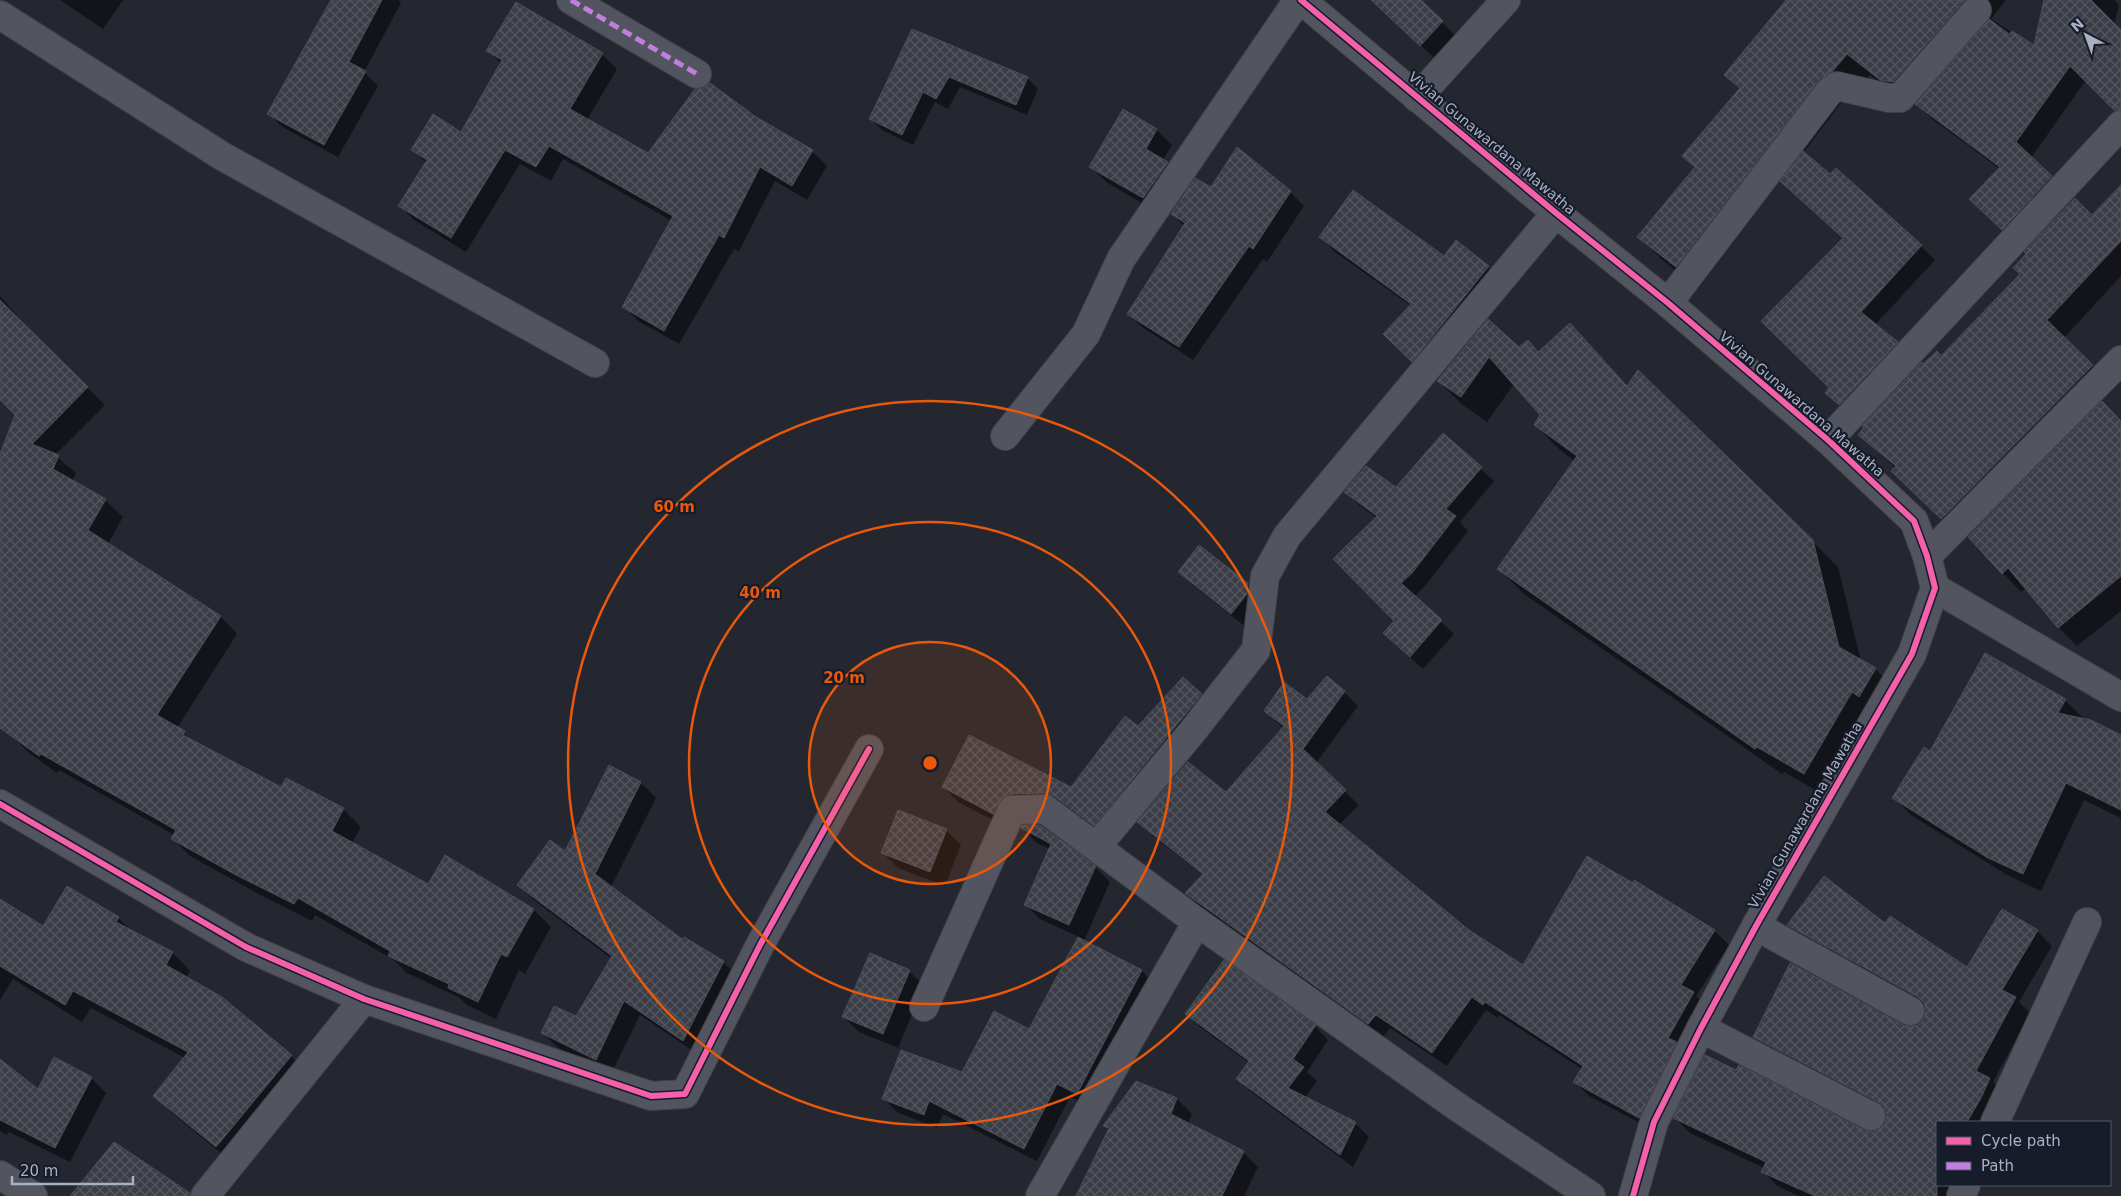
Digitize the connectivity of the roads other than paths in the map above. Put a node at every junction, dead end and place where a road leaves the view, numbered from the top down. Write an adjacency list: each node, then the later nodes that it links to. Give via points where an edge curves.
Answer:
1 (571, 0): 6 (street)
2 (1299, 0): 7 (street, Vivian Gunawardana Mawatha); 13 (street, via 1121,259 1086,334)
3 (1506, 0): 7 (street)
4 (1977, 10): 10 (street, via 1900,98 1837,86 1829,92)
5 (0, 15): 12 (street, via 222,156)
6 (697, 74)
7 (1417, 98): 9 (street, Vivian Gunawardana Mawatha)
8 (2121, 125): 14 (street)
9 (1556, 213): 10 (street, Vivian Gunawardana Mawatha); 20 (street, via 1286,536 1265,576 1256,650)
10 (1668, 304): 14 (street, Vivian Gunawardana Mawatha)
11 (2121, 360): 15 (street)
12 (595, 363)
13 (1005, 436)
14 (1828, 440): 15 (street, Vivian Gunawardana Mawatha, via 1914,521)
15 (1927, 556): 16 (street, Vivian Gunawardana Mawatha)
16 (1935, 588): 17 (street); 23 (street, Vivian Gunawardana Mawatha, via 1912,654)
17 (2121, 696)
18 (869, 749): 24 (street, via 760,945 686,1094 651,1096)
19 (0, 804): 24 (street, via 246,947)
20 (1097, 846): 21 (street); 25 (street, via 1045,809 1012,810)
21 (1197, 922): 33 (street); 34 (street, via 1456,1106)
22 (2087, 922): 29 (street)
23 (1756, 926): 26 (street); 27 (street, Vivian Gunawardana Mawatha)
24 (364, 999): 32 (street)
25 (924, 1007)
26 (1910, 1011)
27 (1701, 1028): 28 (street); 35 (street, Vivian Gunawardana Mawatha, via 1654,1122)
28 (1871, 1116)
29 (1995, 1121)
30 (0, 1175): 31 (street)
31 (33, 1196)
32 (206, 1196)
33 (1040, 1196)
34 (1591, 1196)
35 (1633, 1196)

